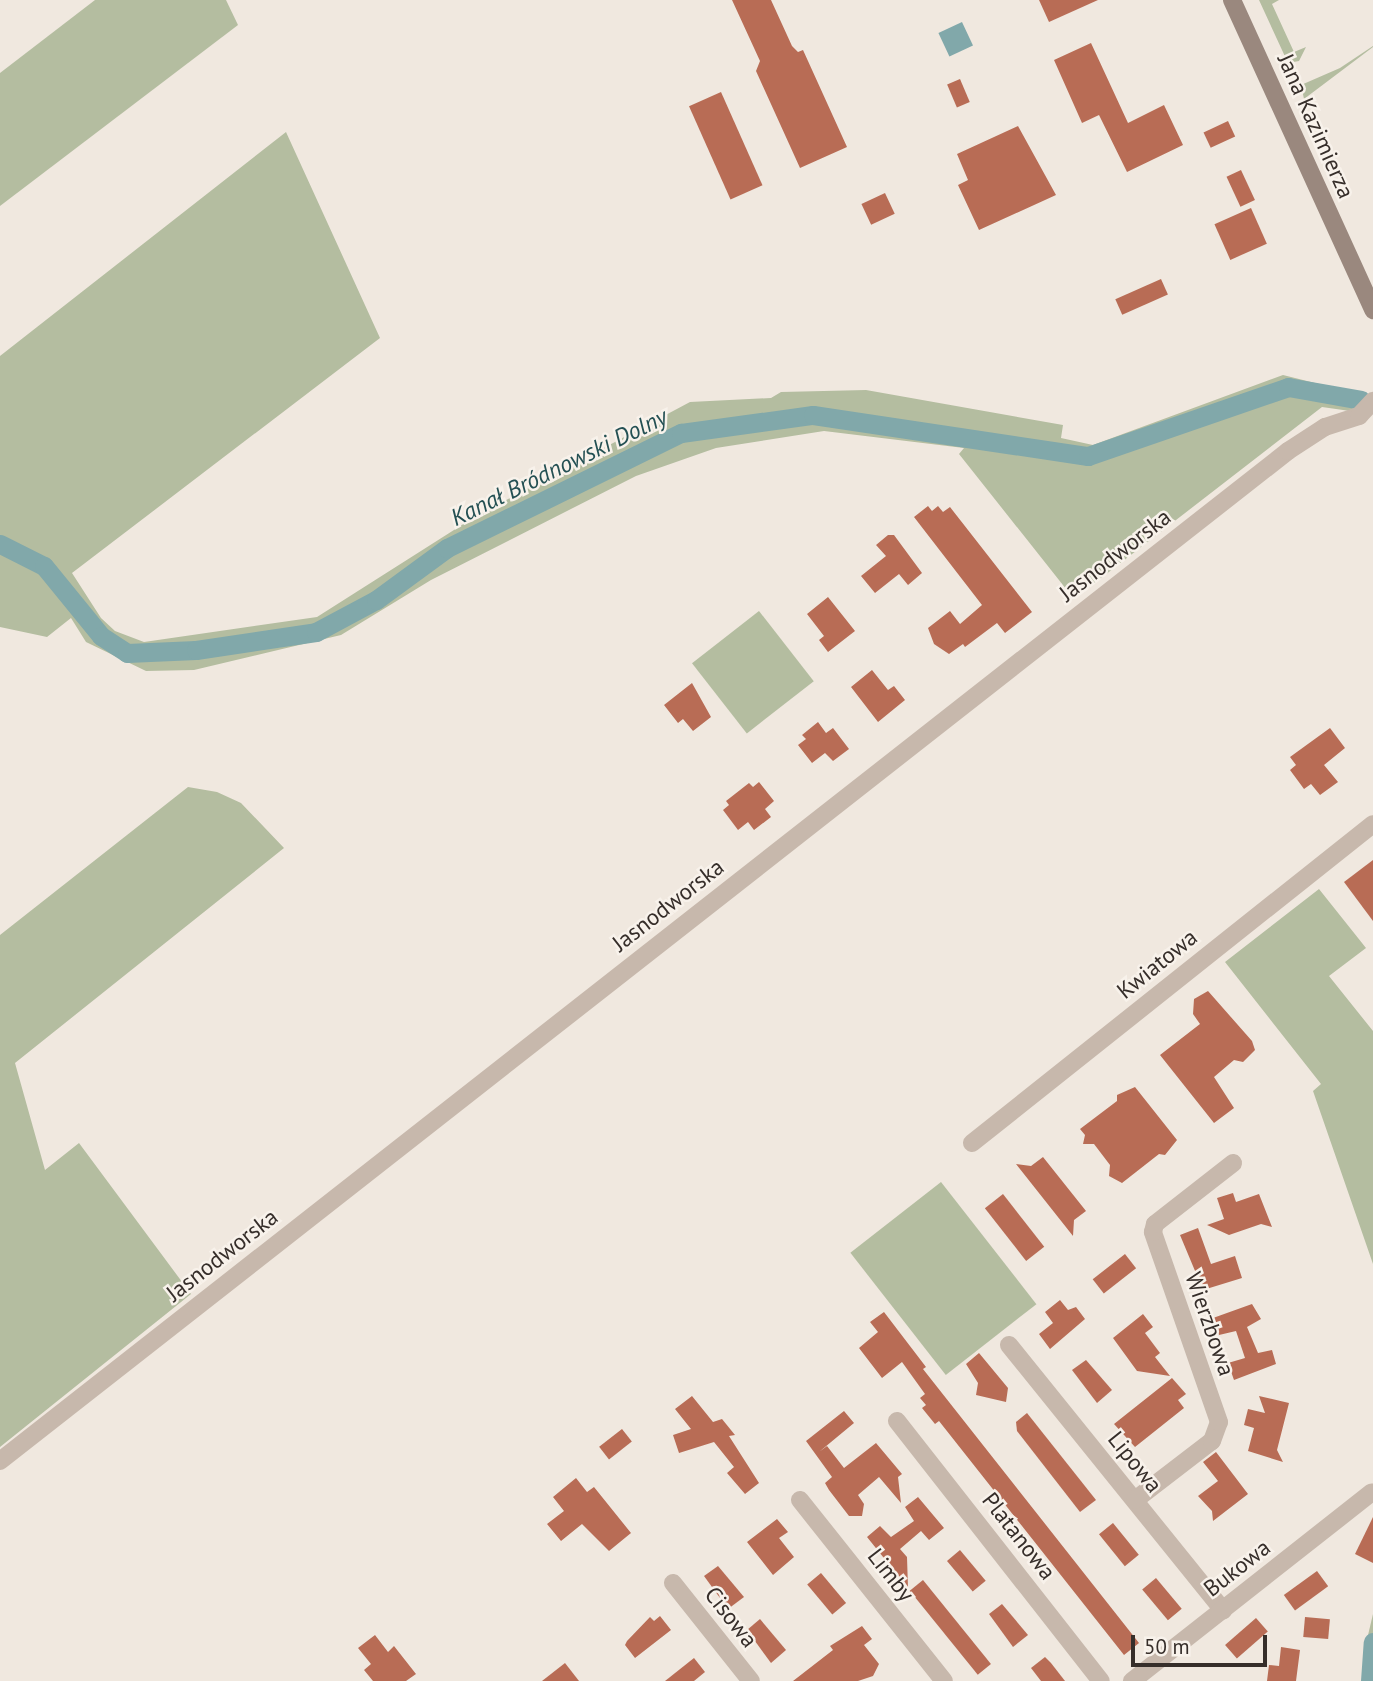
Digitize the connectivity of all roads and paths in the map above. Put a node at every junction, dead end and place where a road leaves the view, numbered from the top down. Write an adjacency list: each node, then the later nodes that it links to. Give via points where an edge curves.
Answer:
1 (1232, 0): 2 (main road, Jana Kazimierza)
2 (1373, 310)
3 (1373, 401): 9 (street, Jasnodworska, via 1359,416 1325,427 1288,451)
4 (1373, 824): 5 (street, Kwiatowa)
5 (972, 1143)
6 (1233, 1163): 12 (street, Wierzbowa, via 1155,1224 1153,1231 1219,1422 1212,1441)
7 (1009, 1345): 12 (street, Lipowa)
8 (897, 1422): 17 (street, Platanowa)
9 (0, 1461)
10 (1372, 1492): 14 (street, Bukowa)
11 (800, 1500): 15 (street, Limby)
12 (1135, 1500): 14 (street, Lipowa)
13 (673, 1583): 16 (street, Cisowa)
14 (1223, 1610): 18 (street, Bukowa)
15 (940, 1679)
16 (751, 1681)
17 (1101, 1681)
18 (1132, 1681)

